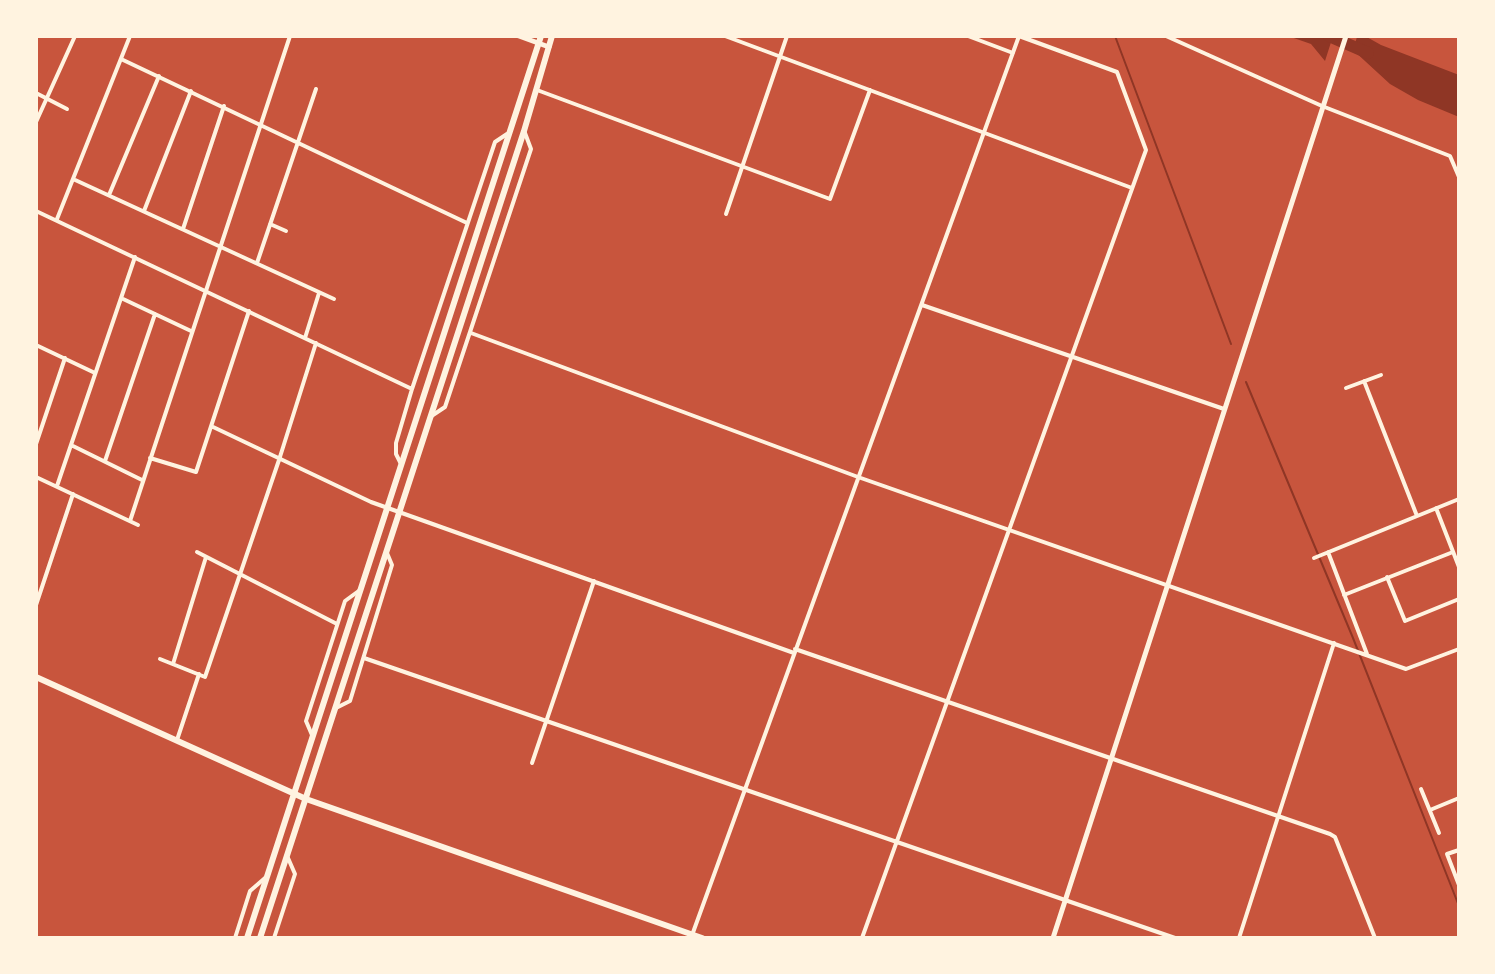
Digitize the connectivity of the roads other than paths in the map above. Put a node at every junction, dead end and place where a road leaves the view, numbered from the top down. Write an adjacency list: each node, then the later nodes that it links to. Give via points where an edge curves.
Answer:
1 (75, 36): 23 (street)
2 (130, 36): 16 (street)
3 (290, 36): 28 (street)
4 (519, 36): 12 (street)
5 (552, 36): 13 (main road)
6 (725, 36): 15 (street)
7 (787, 36): 15 (street)
8 (968, 36): 14 (street)
9 (1019, 36): 14 (street); 36 (street, via 1117,72 1146,150)
10 (1166, 36): 25 (street)
11 (1346, 36): 25 (street)
12 (540, 39): 13 (street); 30 (main road)
13 (549, 47): 19 (main road)
14 (1013, 53): 31 (street)
15 (780, 57): 20 (street); 33 (street)
16 (121, 59): 17 (street); 35 (street)
17 (159, 76): 21 (street); 37 (street)
18 (316, 89): 32 (street)
19 (537, 90): 29 (main road); 33 (street)
20 (870, 90): 31 (street); 33 (street, via 830,199)
21 (191, 91): 24 (street); 39 (street)
22 (36, 93): 23 (street)
23 (47, 99): 26 (street); 27 (street)
24 (224, 106): 28 (street); 44 (street)
25 (1322, 106): 34 (street, via 1450,156); 68 (street)
26 (67, 109)
27 (36, 122)
28 (260, 125): 32 (street); 46 (street)
29 (524, 131): 57 (street, via 531,149); 69 (main road)
30 (510, 132): 42 (street, via 495,142); 76 (main road)
31 (983, 134): 36 (street); 53 (street)
32 (297, 143): 42 (street); 43 (street)
33 (742, 166): 40 (street)
34 (1459, 177)
35 (73, 179): 37 (street); 41 (street)
36 (1132, 188): 61 (street)
37 (109, 195): 39 (street)
38 (36, 211): 41 (street)
39 (144, 211): 44 (street)
40 (726, 214)
41 (56, 220): 47 (street)
42 (467, 223): 67 (street)
43 (270, 224): 45 (street); 48 (street)
44 (183, 229): 46 (street)
45 (286, 231)
46 (220, 246): 48 (street); 49 (street)
47 (135, 257): 49 (street); 51 (street)
48 (257, 263): 50 (street)
49 (206, 290): 54 (street); 56 (street)
50 (319, 293): 52 (street); 58 (street)
51 (121, 297): 55 (street); 63 (street)
52 (334, 299)
53 (922, 305): 61 (street); 78 (street)
54 (249, 311): 58 (street); 70 (street)
55 (155, 314): 56 (street); 75 (street)
56 (191, 331): 73 (street)
57 (471, 333): 69 (street, via 445,407); 78 (street)
58 (305, 338): 59 (street)
59 (316, 343): 67 (street); 74 (street)
60 (36, 345): 62 (street)
61 (1072, 355): 68 (street); 89 (street)
62 (65, 358): 63 (street); 71 (street)
63 (95, 373): 72 (street)
64 (1381, 375): 65 (street)
65 (1364, 381): 66 (street); 86 (street)
66 (1346, 388)
67 (412, 389): 76 (street, via 396,443)
68 (1224, 409): 100 (street)
69 (429, 418): 85 (main road)
70 (211, 426): 73 (street, via 196,472); 74 (street)
71 (36, 444)
72 (71, 445): 75 (street); 80 (street)
73 (150, 458): 79 (street)
74 (279, 460): 83 (street); 97 (street)
75 (105, 461): 79 (street)
76 (402, 464): 83 (main road)
77 (36, 477): 80 (street)
78 (858, 477): 89 (street); 108 (street)
79 (142, 480): 87 (street)
80 (57, 486): 81 (street)
81 (73, 494): 87 (street); 104 (street)
82 (1459, 499): 84 (street)
83 (387, 508): 85 (street); 101 (main road)
84 (1436, 508): 86 (street); 93 (street)
85 (399, 511): 90 (main road); 99 (street)
86 (1417, 516): 92 (street)
87 (130, 521): 88 (street)
88 (138, 525)
89 (1010, 528): 100 (street); 115 (street)
90 (386, 551): 110 (street, via 392,565); 116 (main road)
91 (197, 552): 94 (street)
92 (1326, 552): 95 (street); 102 (street)
93 (1453, 552): 96 (street); 98 (street)
94 (206, 557): 97 (street); 112 (street)
95 (1314, 558)
96 (1459, 567)
97 (238, 574): 105 (street); 113 (street, via 205,677)
98 (1387, 577): 102 (street); 103 (street, via 1405,621)
99 (594, 581): 108 (street); 117 (street)
100 (1167, 584): 106 (street); 120 (street)
101 (360, 590): 105 (street, via 345,601); 118 (main road)
102 (1344, 595): 109 (street)
103 (1459, 599)
104 (36, 605)
105 (337, 624): 118 (street, via 306,721)
106 (1334, 643): 109 (street); 128 (street)
107 (1459, 649): 109 (street, via 1406,669)
108 (794, 651): 115 (street); 123 (street)
109 (1365, 654)
110 (364, 658): 116 (street, via 350,701); 117 (street)
111 (160, 659): 112 (street)
112 (173, 664): 113 (street)
113 (199, 674): 119 (street)
114 (36, 677): 119 (main road)
115 (947, 701): 120 (street); 130 (street)
116 (335, 709): 126 (main road)
117 (546, 722): 121 (street); 123 (street)
118 (312, 737): 124 (main road)
119 (177, 740): 124 (main road)
120 (1111, 756): 128 (street); 135 (street)
121 (532, 763)
122 (1421, 789): 127 (street)
123 (745, 790): 130 (street); 136 (street)
124 (294, 794): 126 (main road); 133 (main road)
125 (1459, 798): 127 (street)
126 (306, 799): 132 (main road); 136 (main road)
127 (1430, 810): 129 (street)
128 (1280, 815): 145 (street); 146 (street, via 1335,837)
129 (1439, 833)
130 (897, 841): 135 (street); 142 (street)
131 (1459, 850): 134 (street, via 1447,854)
132 (287, 856): 139 (main road); 140 (street, via 295,874)
133 (267, 876): 137 (street, via 250,891); 138 (main road)
134 (1459, 885)
135 (1065, 901): 143 (street); 144 (street)
136 (692, 936): 141 (main road)
137 (235, 938)
138 (247, 938)
139 (260, 938)
140 (274, 938)
141 (702, 938)
142 (862, 938)
143 (1053, 938)
144 (1175, 938)
145 (1239, 938)
146 (1375, 938)

